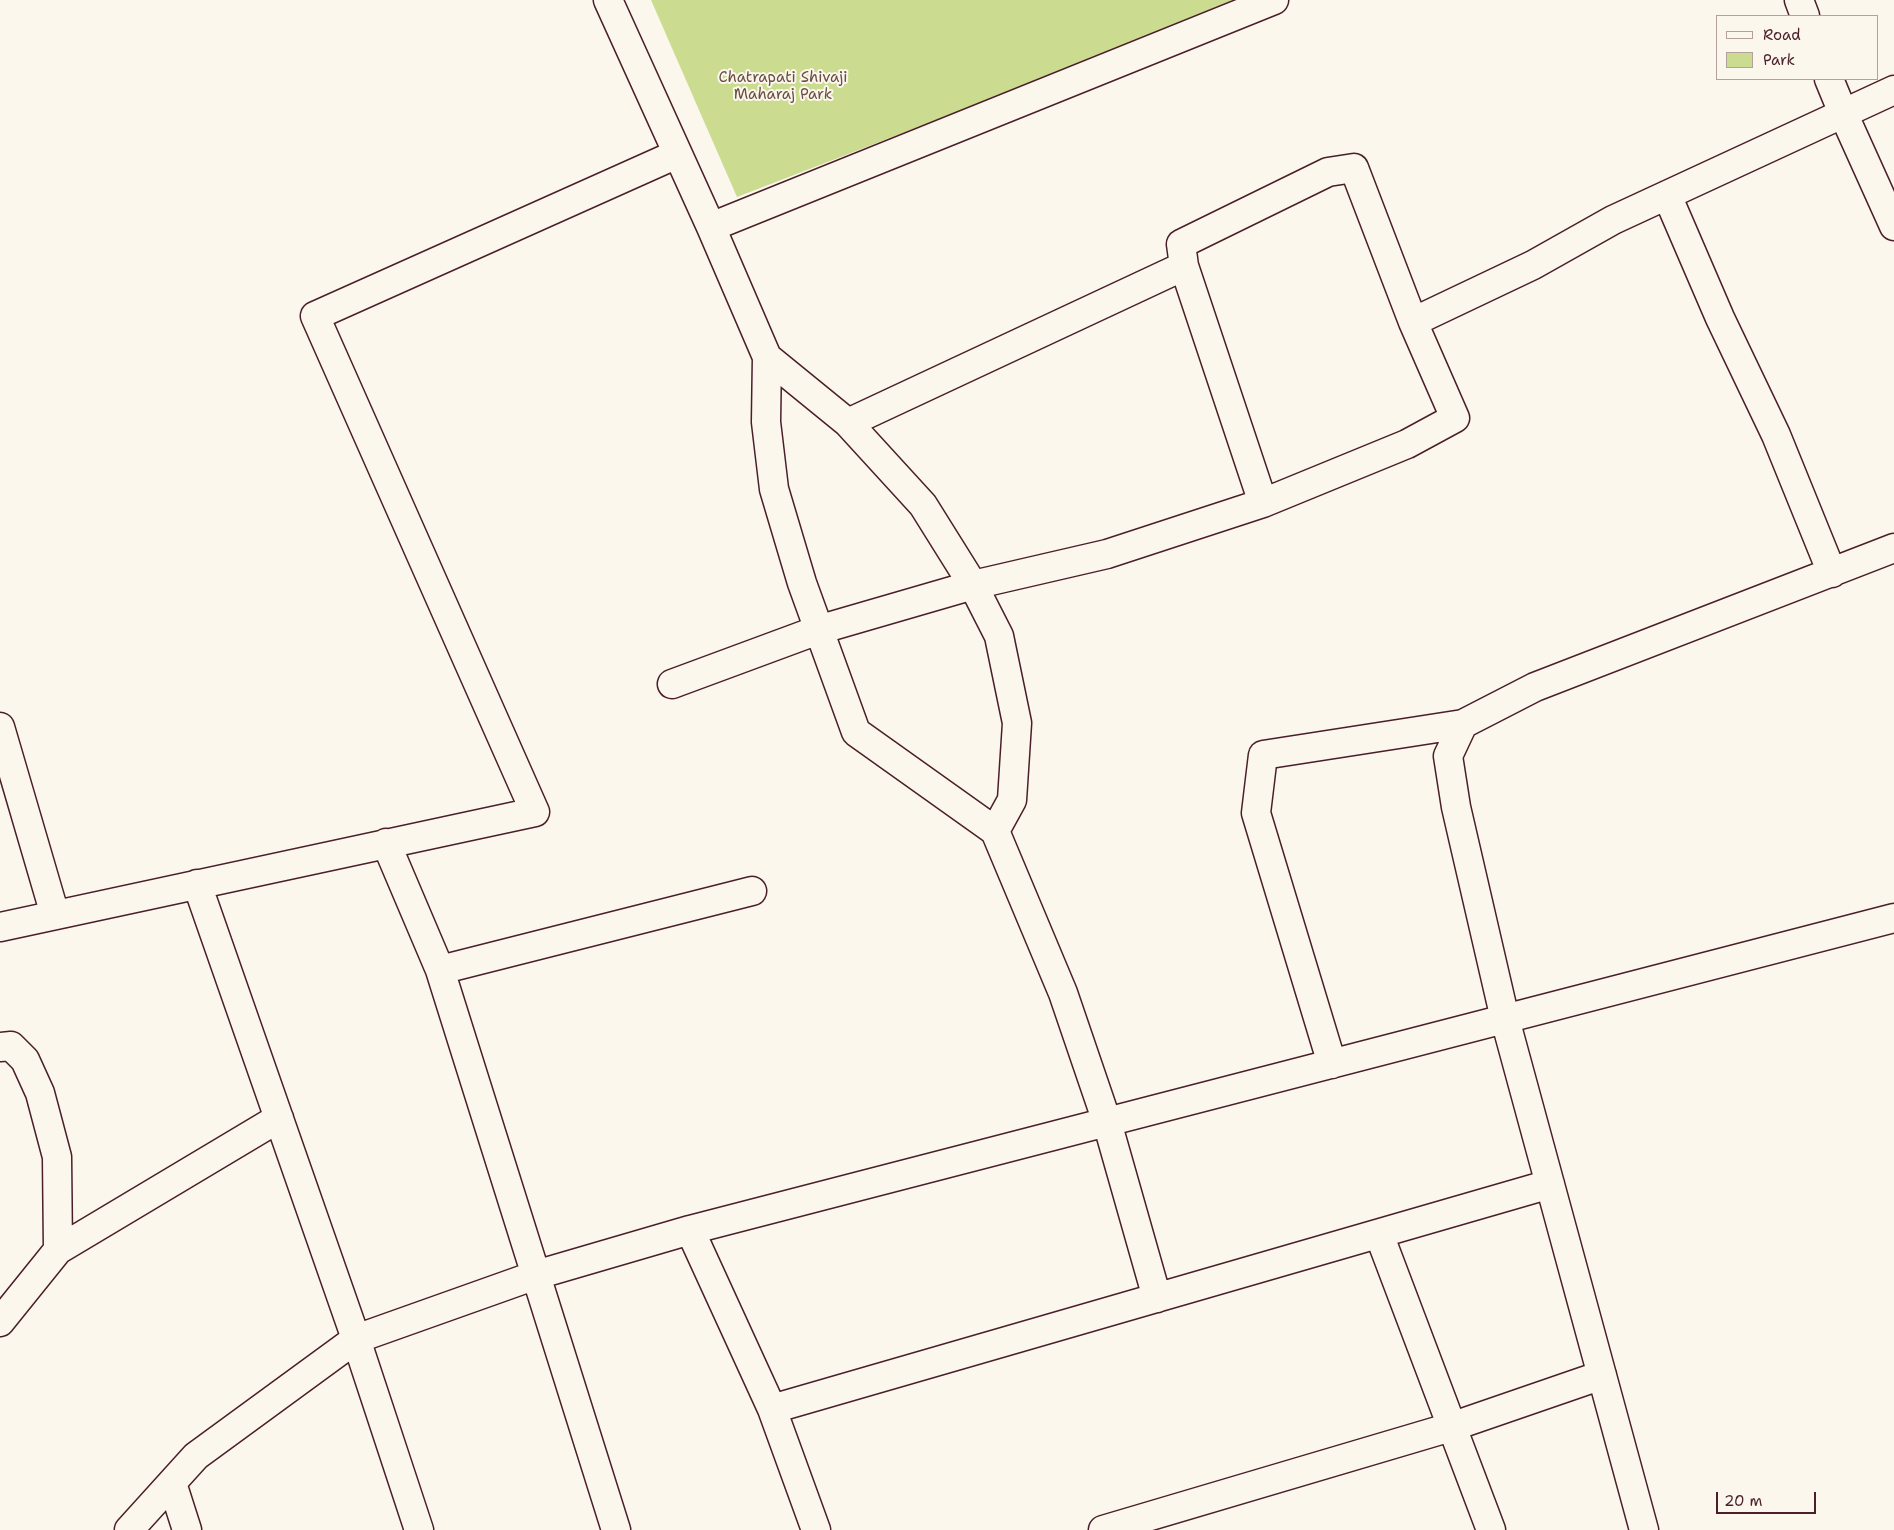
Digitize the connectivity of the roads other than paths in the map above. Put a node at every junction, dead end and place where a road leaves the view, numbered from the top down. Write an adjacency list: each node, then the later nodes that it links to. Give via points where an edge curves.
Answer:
1 (608, 0): 8 (street)
2 (1274, 0): 11 (street)
3 (1799, 0): 4 (street)
4 (1805, 15)
5 (1830, 80): 7 (street)
6 (1894, 90): 7 (street)
7 (1843, 113): 9 (street); 10 (street)
8 (677, 154): 11 (street); 25 (street, via 315,316 535,812)
9 (1667, 195): 13 (street); 18 (street, via 1720,318 1776,435)
10 (1894, 226)
11 (712, 227): 14 (street)
12 (1184, 266): 13 (street, via 1182,244 1328,172 1354,168); 15 (street); 16 (street)
13 (1414, 322): 16 (street, via 1455,418 1407,444)
14 (766, 357): 15 (street); 20 (street, via 766,422 774,489)
15 (848, 423): 19 (street, via 923,505)
16 (1263, 503): 19 (street, via 1107,554)
17 (1894, 548): 18 (street)
18 (1832, 573): 22 (street, via 1536,687)
19 (973, 585): 20 (street); 24 (street, via 999,636 1017,723 1012,800)
20 (818, 630): 21 (street); 24 (street, via 856,732)
21 (672, 684)
22 (1463, 724): 32 (street, via 1448,756 1456,807); 34 (street, via 1263,756 1256,813)
23 (0, 727): 28 (street)
24 (994, 831): 36 (street, via 1063,993)
25 (386, 844): 26 (street); 31 (street)
26 (197, 884): 28 (street); 35 (street)
27 (752, 891): 31 (street)
28 (55, 915): 30 (street)
29 (1894, 918): 32 (street)
30 (0, 927)
31 (440, 970): 41 (street)
32 (1505, 1019): 34 (street); 37 (street)
33 (0, 1047): 40 (street, via 11,1046 25,1060 40,1093 57,1157)
34 (1332, 1064): 36 (street)
35 (279, 1118): 40 (street); 44 (street)
36 (1108, 1122): 38 (street); 42 (street)
37 (1550, 1184): 39 (street); 45 (street)
38 (690, 1230): 41 (street); 46 (street)
39 (1379, 1234): 42 (street); 47 (street)
40 (58, 1250): 43 (street)
41 (536, 1275): 44 (street); 52 (street)
42 (1157, 1298): 46 (street)
43 (0, 1322)
44 (356, 1339): 48 (street, via 196,1456); 51 (street)
45 (1602, 1375): 47 (street); 56 (street)
46 (772, 1409): 53 (street)
47 (1451, 1427): 54 (street); 55 (street)
48 (172, 1483): 49 (street); 50 (street)
49 (129, 1530)
50 (187, 1530)
51 (419, 1530)
52 (616, 1530)
53 (816, 1530)
54 (1104, 1530)
55 (1491, 1530)
56 (1644, 1530)

